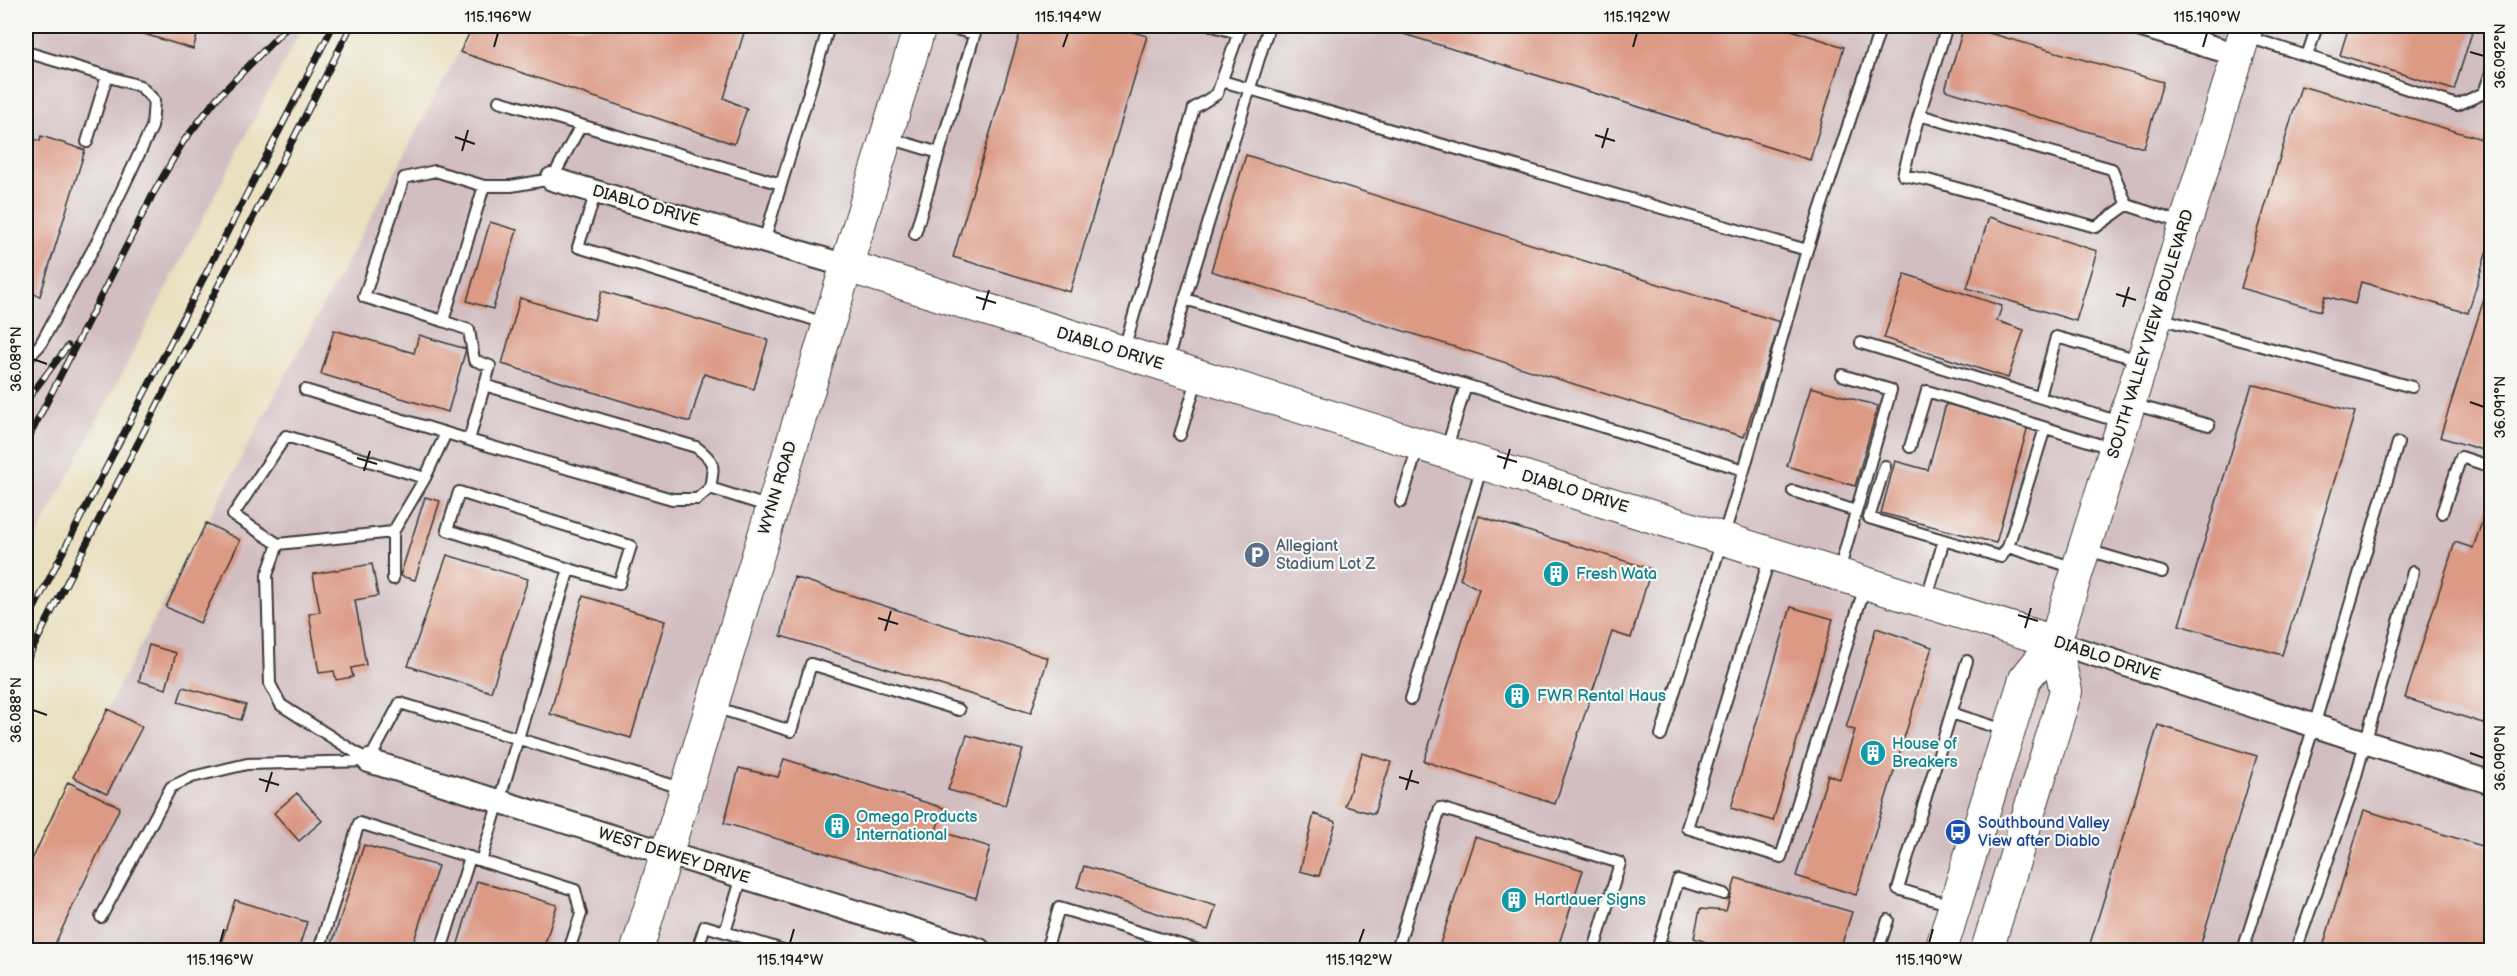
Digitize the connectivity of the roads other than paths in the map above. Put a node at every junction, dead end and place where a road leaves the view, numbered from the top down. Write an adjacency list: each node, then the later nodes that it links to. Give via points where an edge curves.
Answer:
1 (829, 26): 27 (lane)
2 (920, 26): 23 (street, WYNN ROAD)
3 (943, 26): 11 (lane)
4 (1214, 26): 10 (lane)
5 (1269, 26): 18 (lane)
6 (1881, 26): 34 (lane)
7 (1947, 26): 21 (lane)
8 (2142, 26): 12 (street)
9 (2317, 26): 14 (lane)
10 (1240, 29): 17 (lane)
11 (976, 30): 25 (lane)
12 (2243, 39): 14 (lane); 31 (street, SOUTH VALLEY VIEW BOULEVARD)
13 (26, 52): 16 (lane)
14 (2307, 56): 19 (lane, via 2457,105)
15 (2492, 69): 19 (lane)
16 (107, 76): 24 (lane); 42 (lane, via 140,86 154,100 152,127 97,242 40,345)
17 (1222, 81): 18 (lane); 41 (lane, via 1217,94 1194,108)
18 (1249, 88): 34 (lane); 36 (lane)
19 (2488, 95)
20 (498, 101): 22 (lane)
21 (1919, 115): 30 (lane, via 2112,169); 30 (lane, via 1903,175 2096,227)
22 (581, 125): 26 (lane); 27 (lane)
23 (886, 137): 25 (lane); 35 (street, WYNN ROAD)
24 (87, 142)
25 (939, 153): 32 (lane)
26 (552, 178): 28 (lane, via 511,186); 29 (street, DIABLO DRIVE)
27 (782, 184): 33 (lane)
28 (484, 186): 38 (lane); 38 (lane, via 435,171 404,178 364,297)
29 (596, 192): 33 (street, DIABLO DRIVE); 39 (lane, via 578,248)
30 (2127, 205): 31 (lane)
31 (2185, 224): 37 (street, SOUTH VALLEY VIEW BOULEVARD)
32 (915, 234)
33 (764, 241): 35 (street, DIABLO DRIVE)
34 (1807, 250): 64 (lane)
35 (847, 266): 39 (street, WYNN ROAD); 41 (street, DIABLO DRIVE)
36 (1185, 299): 44 (lane); 48 (lane)
37 (2156, 317): 43 (street, SOUTH VALLEY VIEW BOULEVARD); 49 (lane)
38 (443, 321): 47 (lane, via 470,330 474,360 490,366)
39 (828, 324): 69 (street, WYNN ROAD)
40 (1861, 343): 51 (lane)
41 (1123, 354): 44 (street, DIABLO DRIVE)
42 (26, 360)
43 (2142, 361): 51 (lane, via 2056,337); 53 (street, SOUTH VALLEY VIEW BOULEVARD)
44 (1165, 366): 46 (street, DIABLO DRIVE)
45 (1842, 375): 70 (lane, via 1891,390)
46 (1198, 376): 56 (lane); 60 (street, DIABLO DRIVE)
47 (484, 385): 57 (lane); 66 (lane, via 696,447 714,467)
48 (1466, 385): 60 (lane); 64 (lane)
49 (2412, 387)
50 (305, 390): 55 (lane)
51 (2040, 398): 53 (lane)
52 (2209, 425): 53 (lane)
53 (2122, 426): 54 (lane); 78 (street, SOUTH VALLEY VIEW BOULEVARD)
54 (2045, 428): 59 (lane, via 1927,391); 76 (lane)
55 (446, 433): 57 (lane); 65 (lane)
56 (1180, 435)
57 (469, 440): 66 (lane, via 672,499 696,499)
58 (2398, 443): 91 (lane)
59 (1910, 447)
60 (1432, 448): 61 (street, DIABLO DRIVE); 68 (lane)
61 (1483, 463): 73 (street, DIABLO DRIVE); 87 (lane)
62 (1885, 466): 74 (lane, via 1869,518)
63 (2492, 467): 71 (lane, via 2461,457)
64 (1744, 470): 73 (lane)
65 (425, 478): 72 (lane); 75 (lane, via 286,436 233,514)
66 (710, 488): 69 (lane)
67 (1792, 490): 70 (lane)
68 (1401, 502)
69 (772, 507): 88 (street, WYNN ROAD)
70 (1856, 511): 83 (lane)
71 (2442, 513)
72 (393, 532): 75 (lane); 82 (lane)
73 (1724, 539): 77 (street, DIABLO DRIVE); 93 (lane)
74 (1944, 540): 76 (lane, via 2001,557); 84 (lane)
75 (278, 544): 96 (lane, via 267,575 270,684 281,705)
76 (2008, 547): 78 (lane)
77 (1771, 553): 83 (street, DIABLO DRIVE); 83 (lane, via 1687,828 1781,857)
78 (2081, 559): 80 (lane); 85 (street, SOUTH VALLEY VIEW BOULEVARD)
79 (569, 569): 79 (lane, via 619,584 631,546 459,492 447,530); 94 (lane)
80 (2162, 572)
81 (2413, 572): 95 (lane)
82 (393, 579)
83 (1852, 579): 84 (street, DIABLO DRIVE)
84 (1926, 601): 85 (street, DIABLO DRIVE)
85 (2055, 642): 91 (street, DIABLO DRIVE); 92 (street, SOUTH VALLEY VIEW BOULEVARD, via 2025,678); 125 (street, SOUTH VALLEY VIEW BOULEVARD, via 2066,691)
86 (1967, 661): 90 (lane)
87 (1411, 699)
88 (712, 706): 89 (lane, via 791,731 811,664); 98 (street, WYNN ROAD)
89 (959, 710)
90 (1951, 713): 92 (lane); 105 (lane, via 1898,889)
91 (2314, 726): 95 (street, DIABLO DRIVE); 126 (lane)
92 (2009, 731): 105 (street, SOUTH VALLEY VIEW BOULEVARD)
93 (1661, 735)
94 (518, 738): 96 (lane, via 400,703); 98 (lane); 99 (lane)
95 (2366, 742): 97 (street, DIABLO DRIVE); 127 (lane)
96 (369, 761): 99 (street, WEST DEWEY DRIVE); 106 (lane, via 247,764 192,777 171,787)
97 (2492, 783)
98 (686, 789): 100 (street, WYNN ROAD)
99 (499, 801): 100 (street, WEST DEWEY DRIVE); 102 (lane)
100 (666, 854): 103 (street, WEST DEWEY DRIVE); 115 (street, WYNN ROAD)
101 (470, 857): 102 (lane); 112 (lane, via 359,823); 113 (lane)
102 (481, 861): 114 (lane, via 575,890 581,914)
103 (742, 877): 108 (lane); 109 (street, WEST DEWEY DRIVE)
104 (1724, 894): 110 (lane, via 1678,880)
105 (1954, 906): 124 (street, SOUTH VALLEY VIEW BOULEVARD)
106 (101, 917)
107 (1888, 920): 111 (lane)
108 (725, 932): 116 (lane, via 705,926); 117 (lane)
109 (933, 944): 118 (street, WEST DEWEY DRIVE)
110 (1658, 948): 123 (lane)
111 (1879, 950)
112 (319, 951)
113 (441, 951)
114 (569, 951)
115 (637, 951)
116 (697, 951)
117 (783, 951)
118 (979, 951)
119 (1046, 951): 120 (lane, via 1059,908)
120 (1198, 951)
121 (1397, 951): 122 (lane, via 1440,808 1620,863)
122 (1594, 951)
123 (1678, 951)
124 (1941, 951)
125 (1987, 951)
126 (2243, 951)
127 (2296, 951)

